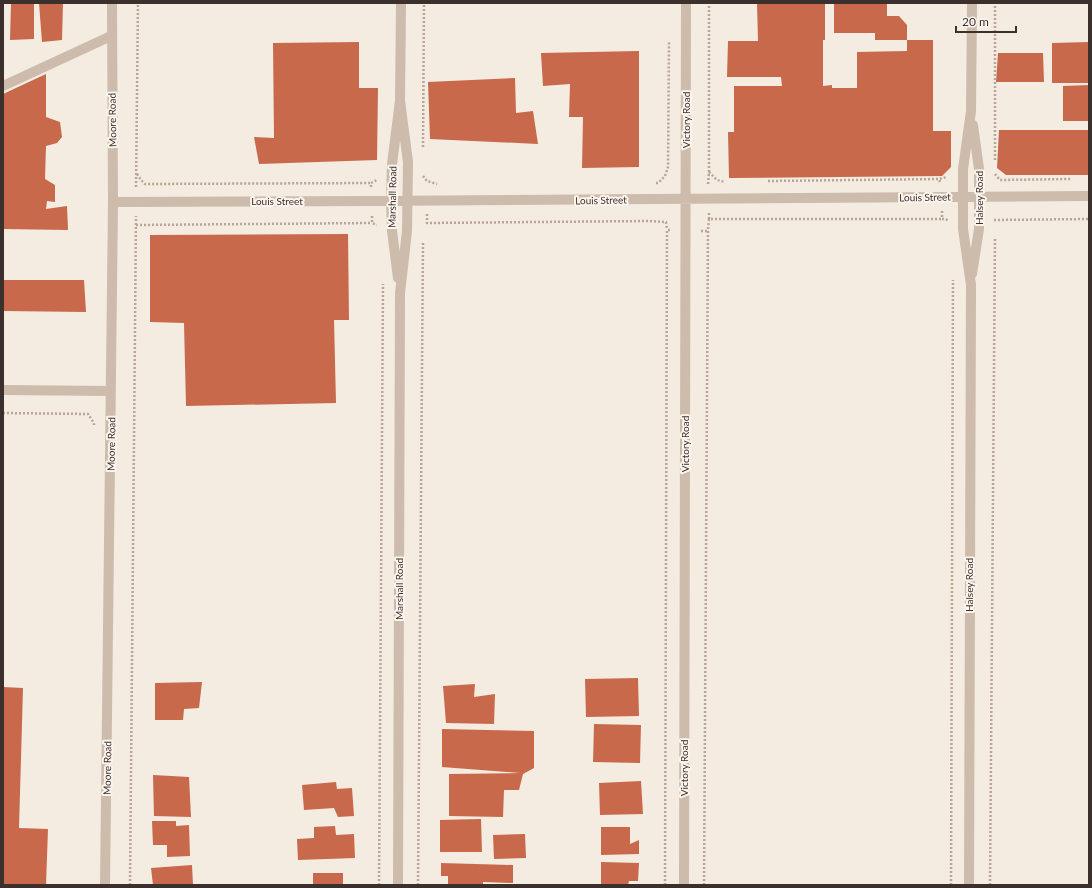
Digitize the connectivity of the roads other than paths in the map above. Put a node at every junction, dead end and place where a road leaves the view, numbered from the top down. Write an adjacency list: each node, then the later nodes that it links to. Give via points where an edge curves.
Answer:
1 (112, 3): 5 (street, Moore Road)
2 (401, 3): 7 (street, Marshall Road)
3 (686, 3): 12 (street, Victory Road)
4 (972, 3): 8 (street, Halsey Road)
5 (111, 36): 6 (street); 15 (street, Moore Road)
6 (3, 86)
7 (400, 101): 13 (street, Marshall Road, via 392,164); 14 (street, Marshall Road, via 408,162)
8 (971, 111): 9 (street, Halsey Road); 11 (street, Halsey Road, via 979,169)
9 (963, 196): 11 (street, Louis Street); 12 (street, Louis Street); 16 (street, Halsey Road, via 963,229)
10 (1089, 196): 11 (street, Louis Street)
11 (979, 197): 16 (street, Halsey Road, via 979,229)
12 (685, 199): 14 (street, Louis Street); 22 (street, Victory Road)
13 (391, 201): 14 (street, Louis Street); 15 (street, Louis Street); 17 (street, Marshall Road)
14 (408, 201): 17 (street, Marshall Road)
15 (113, 202): 19 (street, Moore Road)
16 (970, 285): 23 (street, Halsey Road)
17 (400, 293): 21 (street, Marshall Road)
18 (3, 390): 19 (street)
19 (111, 391): 20 (street, Moore Road)
20 (105, 885)
21 (398, 885)
22 (684, 885)
23 (969, 885)

